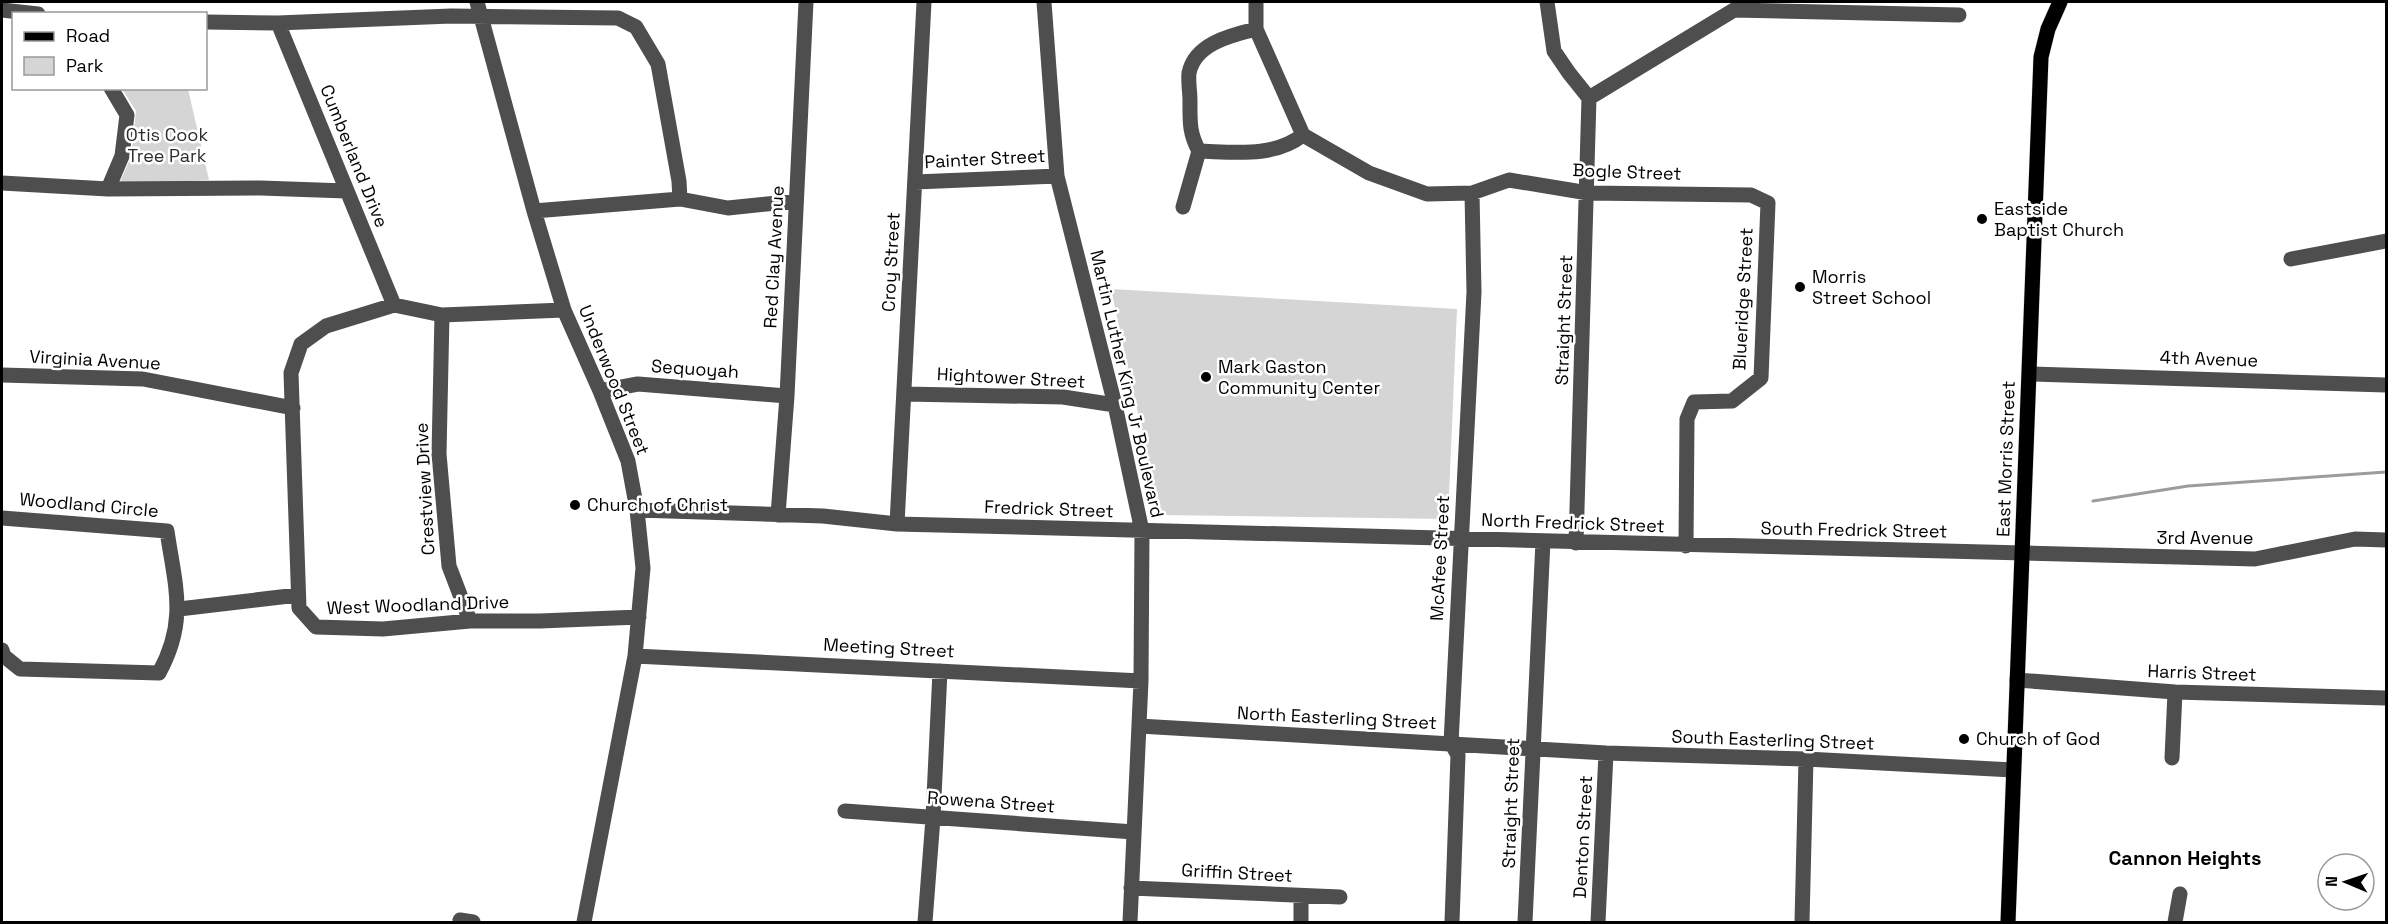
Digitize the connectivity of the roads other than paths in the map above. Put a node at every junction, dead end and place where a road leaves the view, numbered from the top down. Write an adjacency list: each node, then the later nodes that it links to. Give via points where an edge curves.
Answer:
1 (806, 2): 28 (street, Red Clay Avenue)
2 (924, 2): 20 (street, Croy Street)
3 (1044, 2): 19 (street, Martin Luther King Jr Boulevard)
4 (1256, 2): 14 (street)
5 (1547, 2): 16 (street, via 1554,51)
6 (2060, 2): 36 (main road, East Morris Street, via 2041,57)
7 (1861, 8): 11 (street); 16 (street, via 1734,10)
8 (479, 9): 13 (street); 27 (street, via 618,18 636,27 658,64); 30 (street, Underwood Street)
9 (2, 10): 10 (street)
10 (23, 12)
11 (1959, 15)
12 (207, 22): 13 (street)
13 (278, 23): 23 (street, Cumberland Drive)
14 (1256, 29): 17 (street); 18 (street, via 1229,35 1207,46 1189,72 1191,137)
15 (112, 90): 22 (street, via 127,115 122,156)
16 (1589, 98): 25 (street, Straight Street)
17 (1303, 135): 18 (street, via 1281,148 1255,153); 24 (street, Bogle Street, via 1369,173 1427,194)
18 (1199, 151): 29 (street)
19 (1057, 176): 20 (street, Painter Street); 42 (street, Martin Luther King Jr Boulevard)
20 (915, 182): 40 (street, Croy Street)
21 (2, 183): 22 (street)
22 (108, 189): 23 (street)
23 (346, 191): 33 (street, Cumberland Drive)
24 (1472, 193): 25 (street, Bogle Street, via 1509,180); 49 (street, McAfee Street, via 1474,292)
25 (1588, 193): 26 (street, Bogle Street); 52 (street, Straight Street)
26 (1751, 195): 53 (street, Blueridge Street, via 1768,203 1761,378 1732,401 1694,402 1687,419)
27 (680, 199): 28 (street, via 728,208); 30 (street)
28 (796, 201): 41 (street, Red Clay Avenue)
29 (1183, 207)
30 (534, 211): 34 (street, Underwood Street)
31 (2386, 241): 32 (street)
32 (2291, 260)
33 (394, 305): 35 (street); 43 (street, West Woodland Drive, via 326,326 301,344 291,373)
34 (564, 310): 35 (street); 39 (street, Underwood Street)
35 (442, 315): 58 (street, Crestview Drive, via 439,454 449,566)
36 (2030, 374): 38 (street, 4th Avenue); 54 (main road, East Morris Street)
37 (2, 375): 43 (street, Virginia Avenue, via 143,379)
38 (2386, 385)
39 (600, 391): 41 (street, Sequoyah, via 638,384); 44 (street, Underwood Street, via 628,461)
40 (904, 394): 42 (street, Hightower Street, via 1063,397); 47 (street, Croy Street)
41 (787, 396): 45 (street, Red Clay Avenue)
42 (1115, 405): 48 (street, Martin Luther King Jr Boulevard)
43 (292, 408): 55 (street, West Woodland Drive)
44 (637, 510): 45 (street, Fredrick Street); 57 (street, Underwood Street, via 643,568)
45 (778, 515): 47 (street, Fredrick Street)
46 (2, 518): 56 (street, Woodland Circle, via 167,531)
47 (897, 524): 48 (street, Fredrick Street)
48 (1142, 531): 49 (street, Fredrick Street); 63 (street, Martin Luther King Jr Boulevard)
49 (1460, 540): 51 (street, North Fredrick Street); 67 (street, McAfee Street)
50 (2386, 540): 54 (street, 3rd Avenue, via 2355,539 2255,559)
51 (1543, 541): 52 (street, North Fredrick Street); 68 (street, Straight Street)
52 (1576, 543): 53 (street, North Fredrick Street)
53 (1686, 546): 54 (street, South Fredrick Street)
54 (2022, 554): 62 (main road, East Morris Street)
55 (298, 596): 56 (street); 58 (street, West Woodland Drive, via 299,608 316,627 383,629)
56 (179, 609): 59 (street, Woodland Circle, via 172,650 159,673 20,669)
57 (639, 617): 58 (street, West Woodland Drive); 60 (street, Underwood Street)
58 (470, 621)
59 (2, 650)
60 (635, 656): 61 (street, Meeting Street); 80 (street, Underwood Street)
61 (939, 671): 63 (street, Meeting Street); 74 (street)
62 (2017, 680): 64 (street, Harris Street); 72 (main road, East Morris Street)
63 (1141, 681): 66 (street, Martin Luther King Jr Boulevard)
64 (2175, 693): 65 (street, Harris Street); 70 (street)
65 (2386, 698)
66 (1139, 726): 67 (street, North Easterling Street); 75 (street, Martin Luther King Jr Boulevard)
67 (1450, 743): 68 (street, North Easterling Street); 84 (street, McAfee Street, via 1458,755)
68 (1532, 749): 69 (street, South Easterling Street); 85 (street, Straight Street)
69 (1606, 753): 71 (street, South Easterling Street); 86 (street, Denton Street)
70 (2172, 758)
71 (1806, 759): 72 (street, South Easterling Street); 87 (street)
72 (2013, 770): 88 (main road, East Morris Street)
73 (844, 811): 74 (street, Rowena Street)
74 (933, 818): 75 (street, Rowena Street); 81 (street)
75 (1134, 832): 76 (street, Martin Luther King Jr Boulevard)
76 (1131, 888): 78 (street, Griffin Street); 82 (street, Martin Luther King Jr Boulevard)
77 (2180, 894): 89 (street)
78 (1301, 896): 79 (street, Griffin Street); 83 (street)
79 (1340, 897)
80 (584, 922)
81 (925, 922)
82 (1130, 922)
83 (1301, 922)
84 (1452, 922)
85 (1526, 922)
86 (1598, 922)
87 (1802, 922)
88 (2008, 922)
89 (2175, 922)

